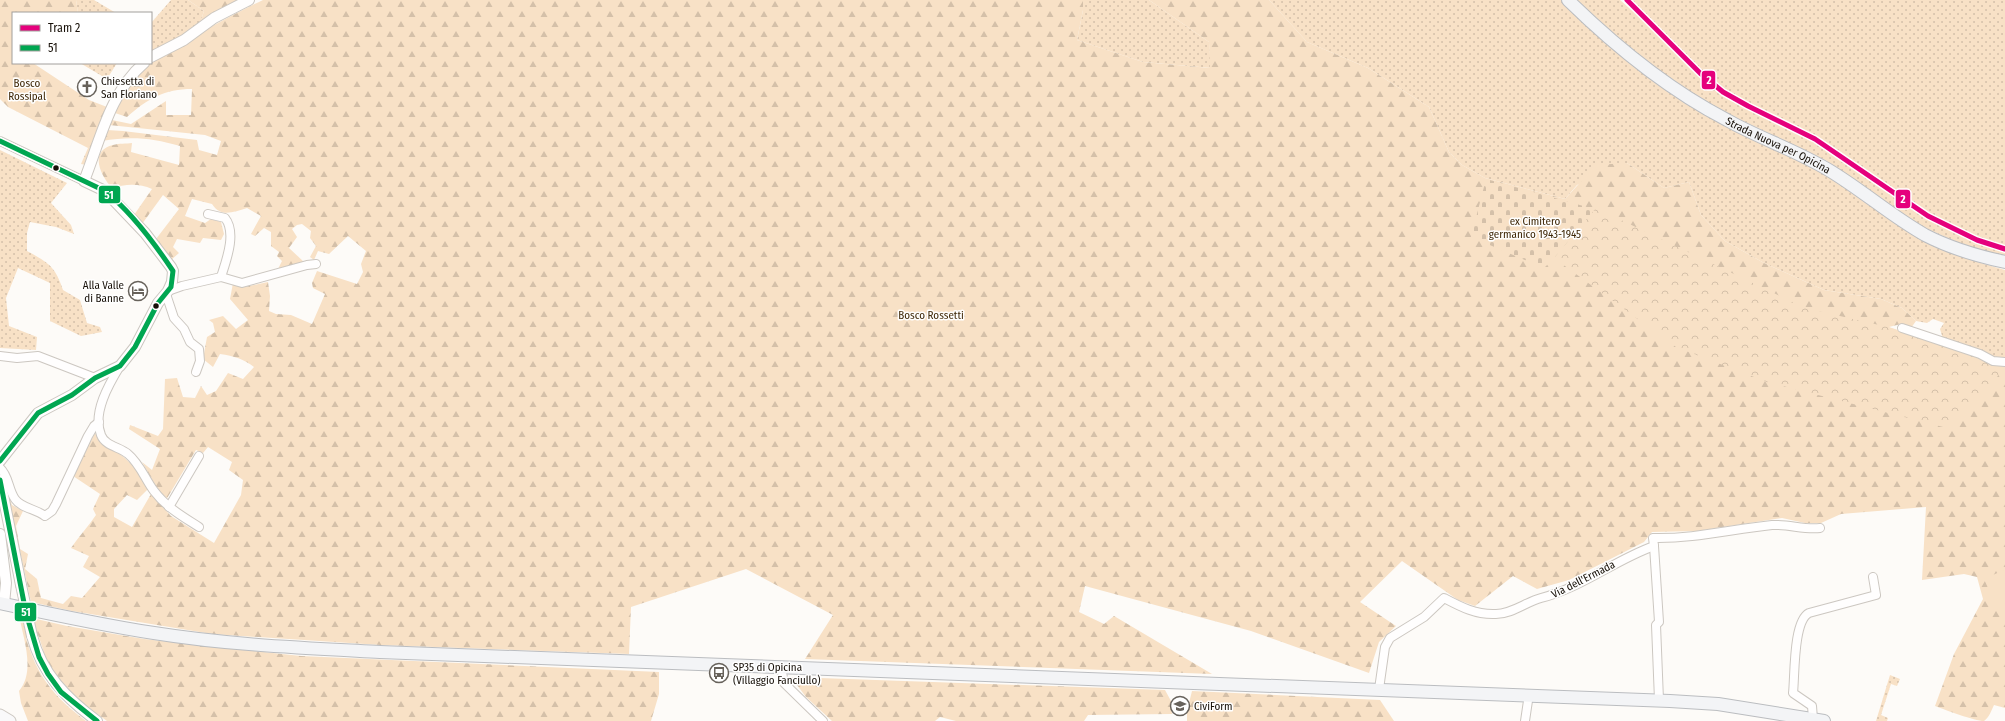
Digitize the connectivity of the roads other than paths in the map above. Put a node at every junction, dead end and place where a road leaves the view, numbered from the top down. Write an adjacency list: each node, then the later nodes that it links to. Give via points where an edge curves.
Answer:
1 (250, 0): 3 (street, via 214,18 184,40)
2 (1568, 0): 8 (main road, Strada Nuova per Opicina, via 1637,62 1697,104 1816,162 1925,235 1953,248)
3 (152, 56)
4 (143, 64): 6 (street, via 132,74 113,105)
5 (0, 141): 6 (street)
6 (84, 181): 10 (street, via 115,199 162,254)
7 (208, 214): 11 (street, via 225,218 228,222 228,250)
8 (2005, 262)
9 (316, 264): 11 (street, via 242,283)
10 (173, 271): 12 (street); 13 (street)
11 (221, 277): 12 (street)
12 (182, 286): 13 (street)
13 (167, 293): 17 (street, via 158,303 135,347); 18 (street, via 174,318 184,329 190,342 199,349 200,361)
14 (1902, 328): 16 (street, via 1980,354 1993,361)
15 (0, 356): 19 (street, via 38,356)
16 (2005, 362)
17 (120, 366): 19 (street); 20 (street, via 100,408)
18 (196, 372)
19 (95, 378): 22 (street, via 72,395 38,412)
20 (99, 422): 23 (street, via 88,436 52,511 44,516 17,501 5,473); 25 (street, via 104,440 132,457 154,491)
21 (199, 456): 25 (street)
22 (0, 460)
23 (0, 468)
24 (0, 480): 39 (street, bridge, via 32,636 39,657 53,681 73,703)
25 (169, 507): 26 (street)
26 (199, 527)
27 (1820, 528): 29 (street, Via dell'Ermada, via 1772,525 1710,535 1653,538)
28 (0, 534): 31 (street, via 6,583)
29 (1654, 546): 33 (street, Via dell'Ermada, via 1628,556 1562,592 1509,612 1480,613 1444,598 1424,617 1390,638 1385,647); 35 (street, via 1659,622 1656,625)
30 (1873, 577): 37 (street, via 1876,596 1809,613 1802,619 1795,653 1793,692 1812,706)
31 (2, 603): 32 (main road, via 156,634 250,645)
32 (781, 667): 33 (main road); 40 (street, via 784,683)
33 (1379, 689): 34 (main road)
34 (1528, 694): 35 (main road); 41 (street)
35 (1659, 700): 37 (main road, via 1718,704)
36 (0, 715): 38 (main road)
37 (1818, 720)
38 (10, 721)
39 (97, 721)
40 (823, 721)
41 (1525, 721)

